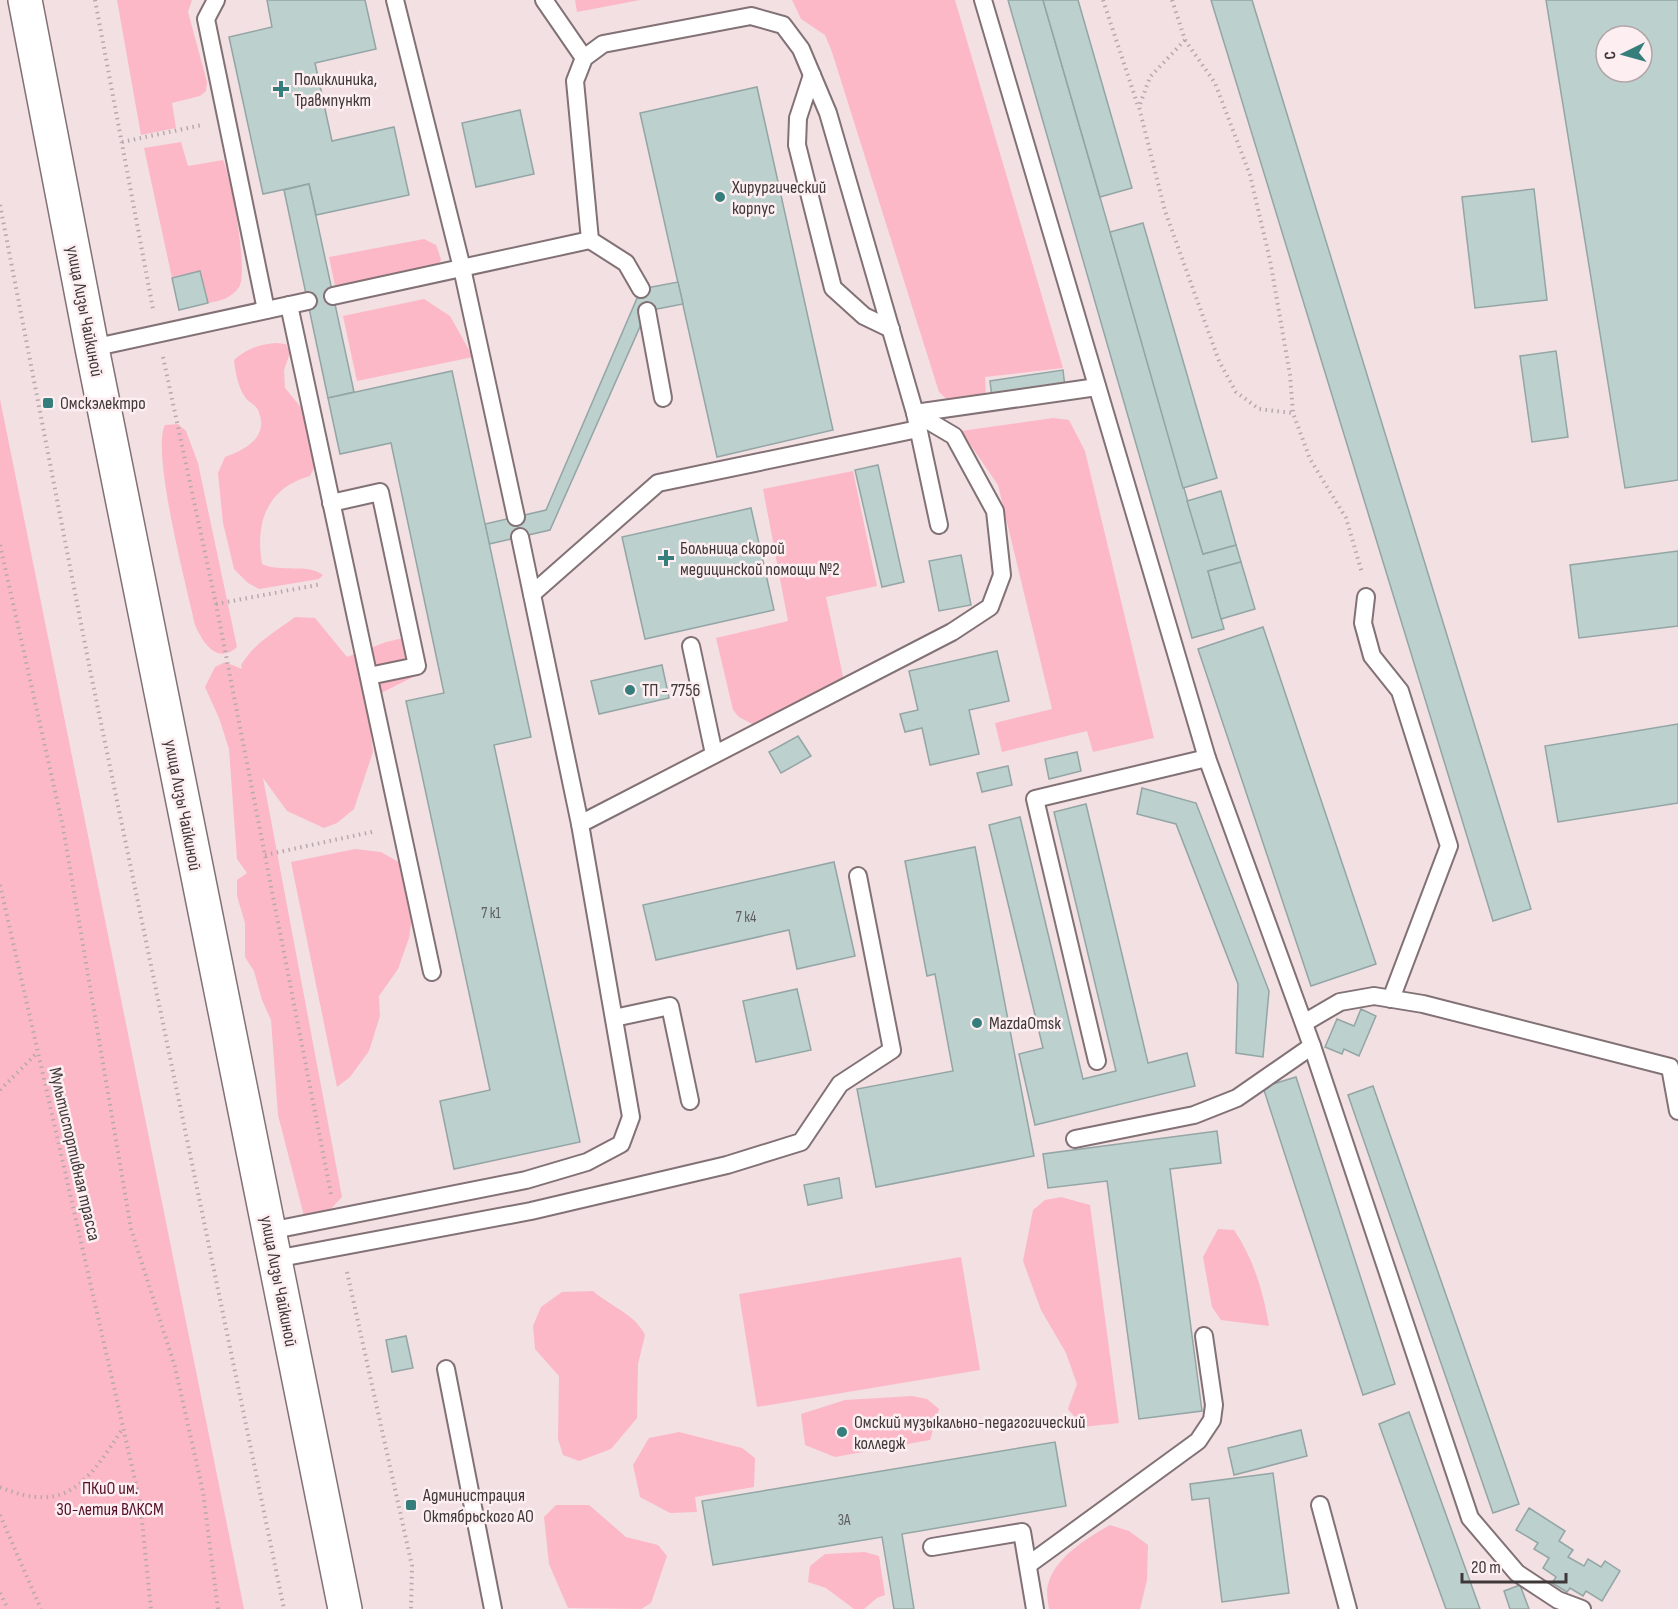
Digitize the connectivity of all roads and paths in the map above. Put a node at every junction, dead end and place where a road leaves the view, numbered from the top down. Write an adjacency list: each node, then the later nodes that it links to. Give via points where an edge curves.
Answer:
1 (25, 0): 26 (main road, улица Лизы Чайкиной)
2 (95, 0): 14 (path)
3 (216, 0): 13 (lane, via 206,19)
4 (395, 0): 17 (lane)
5 (544, 0): 10 (lane)
6 (983, 0): 27 (lane)
7 (1103, 0): 12 (path)
8 (1172, 0): 9 (path)
9 (1185, 40): 12 (path, via 1150,77); 29 (path, via 1215,83 1250,175 1270,260)
10 (584, 58): 11 (lane, via 603,44 751,16 783,25 801,49); 16 (lane, via 575,81)
11 (812, 75): 24 (lane, via 828,114); 24 (lane, via 798,118 798,145 833,288 864,316)
12 (1138, 107): 29 (path, via 1165,211 1219,361 1243,398 1259,409)
13 (227, 120): 14 (path); 22 (lane)
14 (122, 142): 25 (path)
15 (0, 205): 76 (path, via 105,740)
16 (590, 240): 17 (lane); 18 (lane, via 626,263)
17 (462, 268): 19 (lane); 32 (lane)
18 (641, 289)
19 (333, 296)
20 (308, 301): 21 (lane)
21 (289, 305): 22 (lane); 31 (lane)
22 (266, 310): 25 (lane)
23 (647, 311): 28 (lane)
24 (891, 329): 30 (lane)
25 (158, 334): 26 (lane); 39 (path)
26 (92, 348): 61 (main road, улица Лизы Чайкиной)
27 (1097, 387): 30 (lane); 43 (lane)
28 (663, 398)
29 (1293, 413): 38 (path, via 1310,459 1346,518)
30 (916, 421): 33 (lane); 37 (lane, via 658,483); 42 (lane, via 954,436 995,511 1002,575 990,607 952,632)
31 (331, 503): 36 (lane); 41 (lane, via 380,492 417,666)
32 (516, 517)
33 (939, 525)
34 (520, 537): 37 (lane)
35 (0, 545): 75 (path, via 63,827 131,1229 175,1367 203,1492)
36 (349, 579): 39 (path); 41 (lane)
37 (532, 594): 44 (lane)
38 (1366, 597): 50 (lane, via 1364,623 1372,656 1400,691 1449,846)
39 (216, 604): 46 (path)
40 (691, 646): 42 (lane)
41 (369, 676): 45 (lane)
42 (714, 754): 44 (lane)
43 (1207, 758): 52 (lane); 55 (lane, via 1035,799)
44 (579, 824): 51 (lane)
45 (401, 826): 46 (path); 49 (lane)
46 (265, 855): 60 (path)
47 (858, 876): 62 (lane, via 892,1050 840,1084 801,1142 727,1165 531,1211)
48 (0, 885): 54 (path, Мультиспортивная трасса)
49 (432, 972)
50 (1390, 999): 52 (lane, via 1374,996 1340,1002); 58 (lane, via 1670,1067)
51 (614, 1018): 57 (lane, via 670,1006); 60 (lane, via 631,1117 621,1144 587,1162 526,1180)
52 (1304, 1023): 53 (lane)
53 (1312, 1046): 59 (lane, via 1238,1098 1205,1111); 82 (lane, via 1470,1518 1517,1573 1558,1600)
54 (38, 1053): 56 (path); 65 (path, Мультиспортивная трасса)
55 (1097, 1061)
56 (0, 1090)
57 (690, 1101)
58 (1678, 1111)
59 (1075, 1139)
60 (336, 1219): 61 (lane)
61 (272, 1245): 62 (lane); 77 (main road, улица Лизы Чайкиной)
62 (342, 1247): 78 (path, via 412,1566)
63 (1204, 1336): 70 (lane, via 1214,1405 1212,1420 1198,1441)
64 (446, 1370): 79 (lane)
65 (123, 1428): 66 (path, via 96,1470 59,1497 18,1495); 74 (path, Мультиспортивная трасса, via 140,1502)
66 (0, 1487)
67 (1320, 1505): 81 (lane)
68 (0, 1515): 73 (path)
69 (932, 1547): 70 (lane, via 1022,1532)
70 (1028, 1565): 80 (lane)
71 (0, 1593): 72 (path)
72 (8, 1609)
73 (41, 1609)
74 (151, 1609)
75 (218, 1609)
76 (284, 1609)
77 (345, 1609)
78 (411, 1609)
79 (493, 1609)
80 (1035, 1609)
81 (1348, 1609)
82 (1582, 1609)

